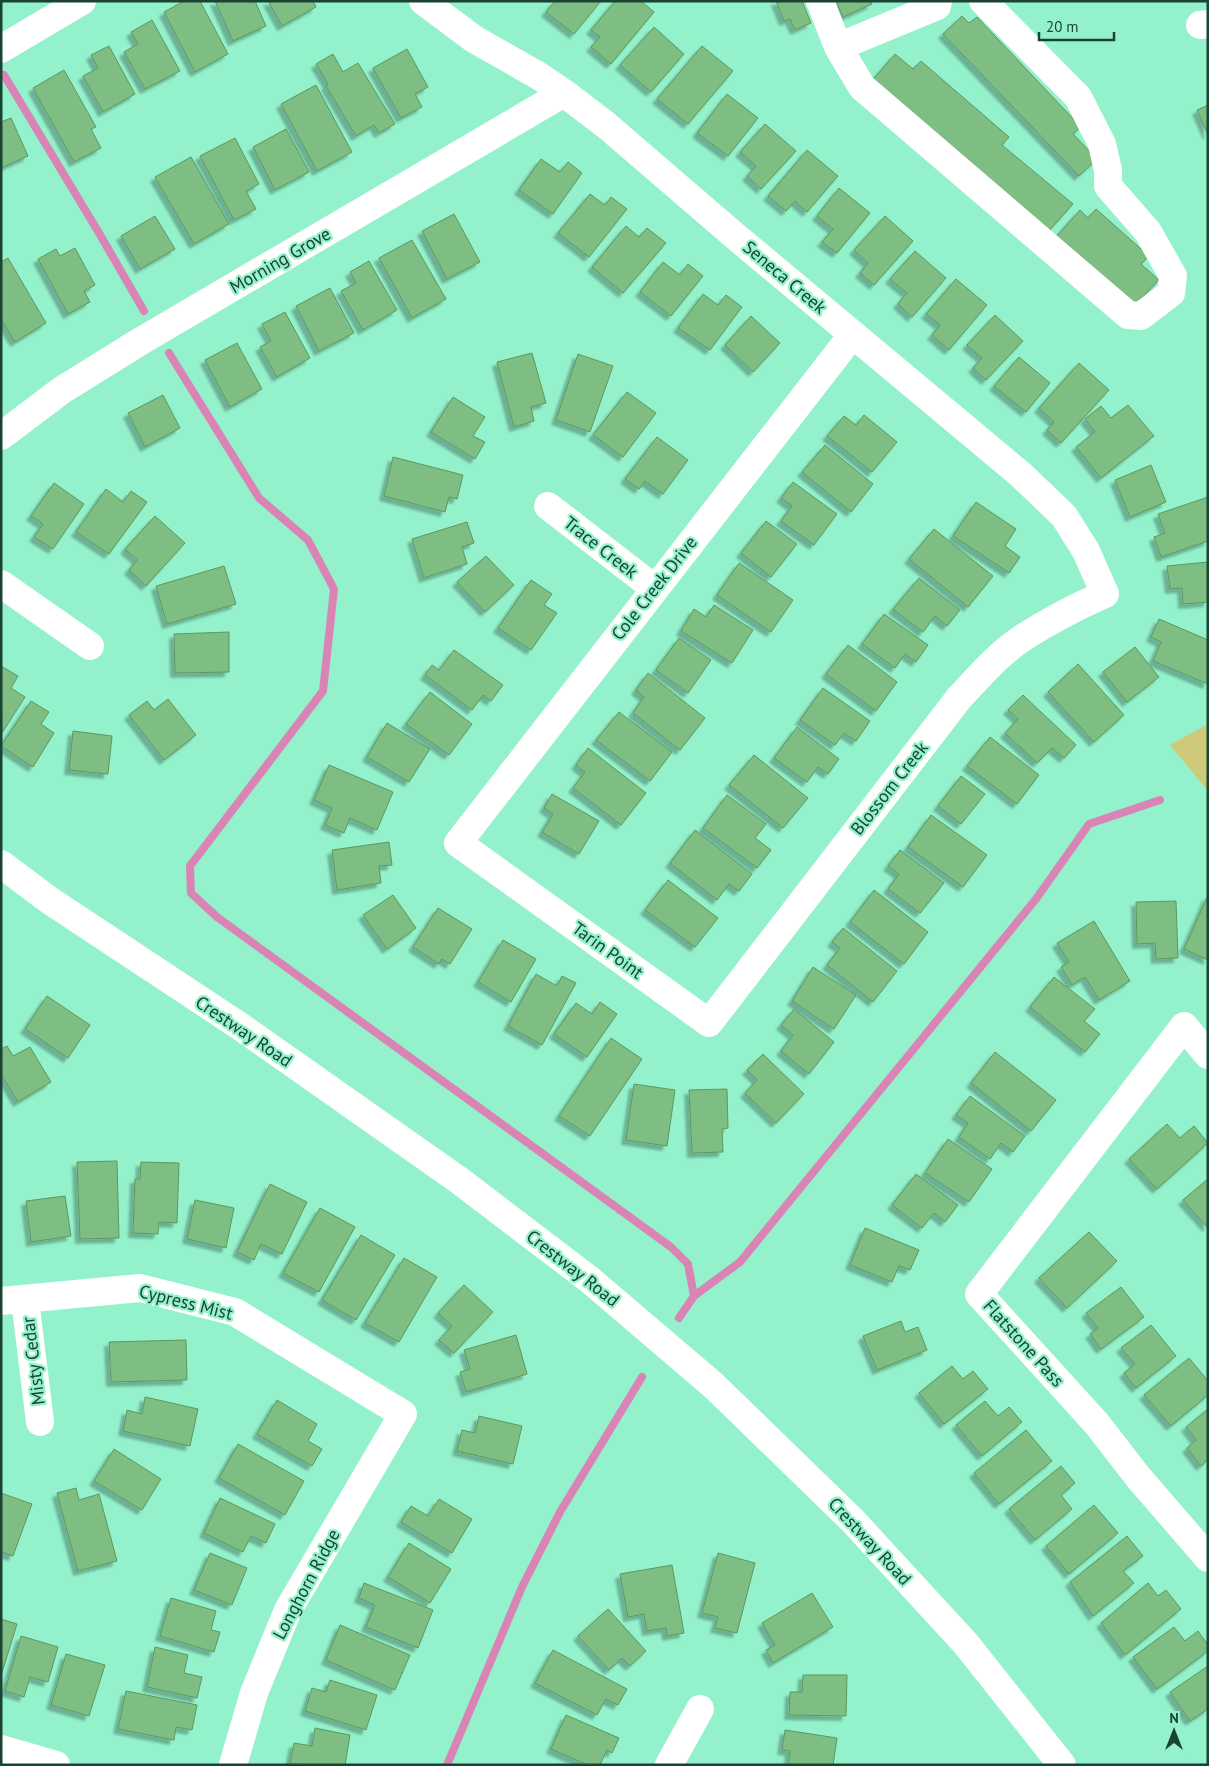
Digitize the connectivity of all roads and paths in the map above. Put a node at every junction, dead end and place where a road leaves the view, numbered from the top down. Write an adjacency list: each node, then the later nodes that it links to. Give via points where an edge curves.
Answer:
1 (82, 1): 7 (street)
2 (423, 1): 8 (street, Seneca Creek, via 474,39)
3 (820, 1): 6 (street)
4 (983, 1): 6 (street, via 1078,97 1102,144 1108,186 1148,232 1173,276 1171,293 1142,316 1128,315 862,87)
5 (941, 3): 6 (street)
6 (838, 47)
7 (1, 48)
8 (564, 93): 9 (street, Seneca Creek); 10 (street, Morning Grove, via 141,341 62,390)
9 (853, 334): 13 (street, Cole Creek Drive); 14 (street, Seneca Creek, via 1020,474 1064,516 1086,551)
10 (1, 436)
11 (548, 506): 13 (street, Trace Creek)
12 (1, 584): 15 (street)
13 (654, 588): 16 (street, Cole Creek Drive)
14 (1105, 594): 18 (street, Blossom Creek, via 1022,638 959,698)
15 (90, 646)
16 (458, 843): 18 (street, Tarin Point)
17 (1, 864): 29 (street, Crestway Road, via 460,1181 590,1280 713,1385 853,1521 966,1644)
18 (709, 1023)
19 (1208, 1055): 23 (street, Flatstone Pass, via 1184,1026 979,1294 1097,1424)
20 (13, 1300): 21 (street, Cypress Mist, via 140,1288 235,1312); 22 (street, Misty Cedar)
21 (403, 1414): 27 (street, Longhorn Ridge, via 288,1610 254,1693)
22 (40, 1422)
23 (1208, 1558)
24 (700, 1709): 28 (street)
25 (1, 1749): 26 (street)
26 (56, 1765)
27 (233, 1765)
28 (669, 1765)
29 (1062, 1765)

